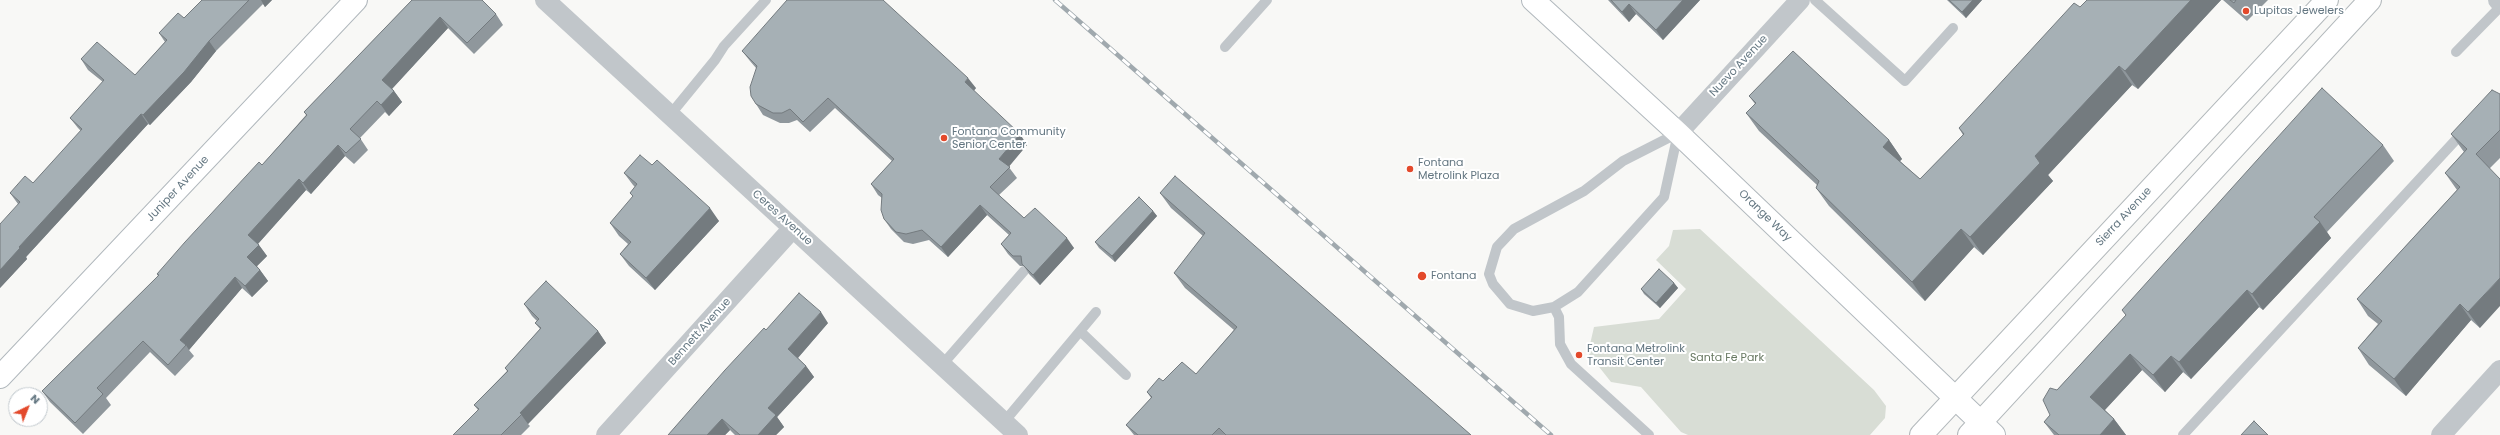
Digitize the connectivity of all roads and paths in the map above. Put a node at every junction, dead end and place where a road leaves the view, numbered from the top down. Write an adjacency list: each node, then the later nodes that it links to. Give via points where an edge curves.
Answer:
1 (356, 0): 25 (main road, Juniper Avenue)
2 (545, 0): 14 (street, Ceres Avenue)
3 (766, 0): 14 (lane, via 724,46)
4 (1267, 0): 12 (lane)
5 (1800, 0): 16 (street, Nuevo Avenue)
6 (1815, 0): 11 (lane, via 1905,82)
7 (2327, 0): 26 (main road, Sierra Avenue)
8 (2370, 0): 28 (main road)
9 (1535, 1): 16 (main road, Orange Way)
10 (2499, 2): 13 (lane)
11 (1953, 28)
12 (1225, 47)
13 (2456, 52)
14 (670, 115): 17 (street, Ceres Avenue)
15 (2471, 123): 32 (lane)
16 (1678, 133): 19 (lane, via 1664,197 1578,292); 19 (lane, via 1623,161 1584,191 1514,229 1497,247 1489,274 1493,284 1510,304 1533,311); 26 (main road, Orange Way)
17 (793, 228): 22 (street, Ceres Avenue); 29 (street, Bennett Avenue)
18 (1024, 271): 22 (lane)
19 (1554, 307): 30 (lane, via 1559,317 1560,344 1571,364)
20 (1096, 312): 21 (lane)
21 (1080, 331): 24 (lane); 27 (lane)
22 (942, 365): 27 (street, Ceres Avenue)
23 (2500, 370): 33 (street)
24 (1126, 375)
25 (0, 377)
26 (1956, 397): 28 (main road, Orange Way); 31 (main road, Sierra Avenue)
27 (1011, 429)
28 (1981, 431)
29 (606, 435)
30 (1649, 435)
31 (1921, 435)
32 (2183, 435)
33 (2441, 435)

